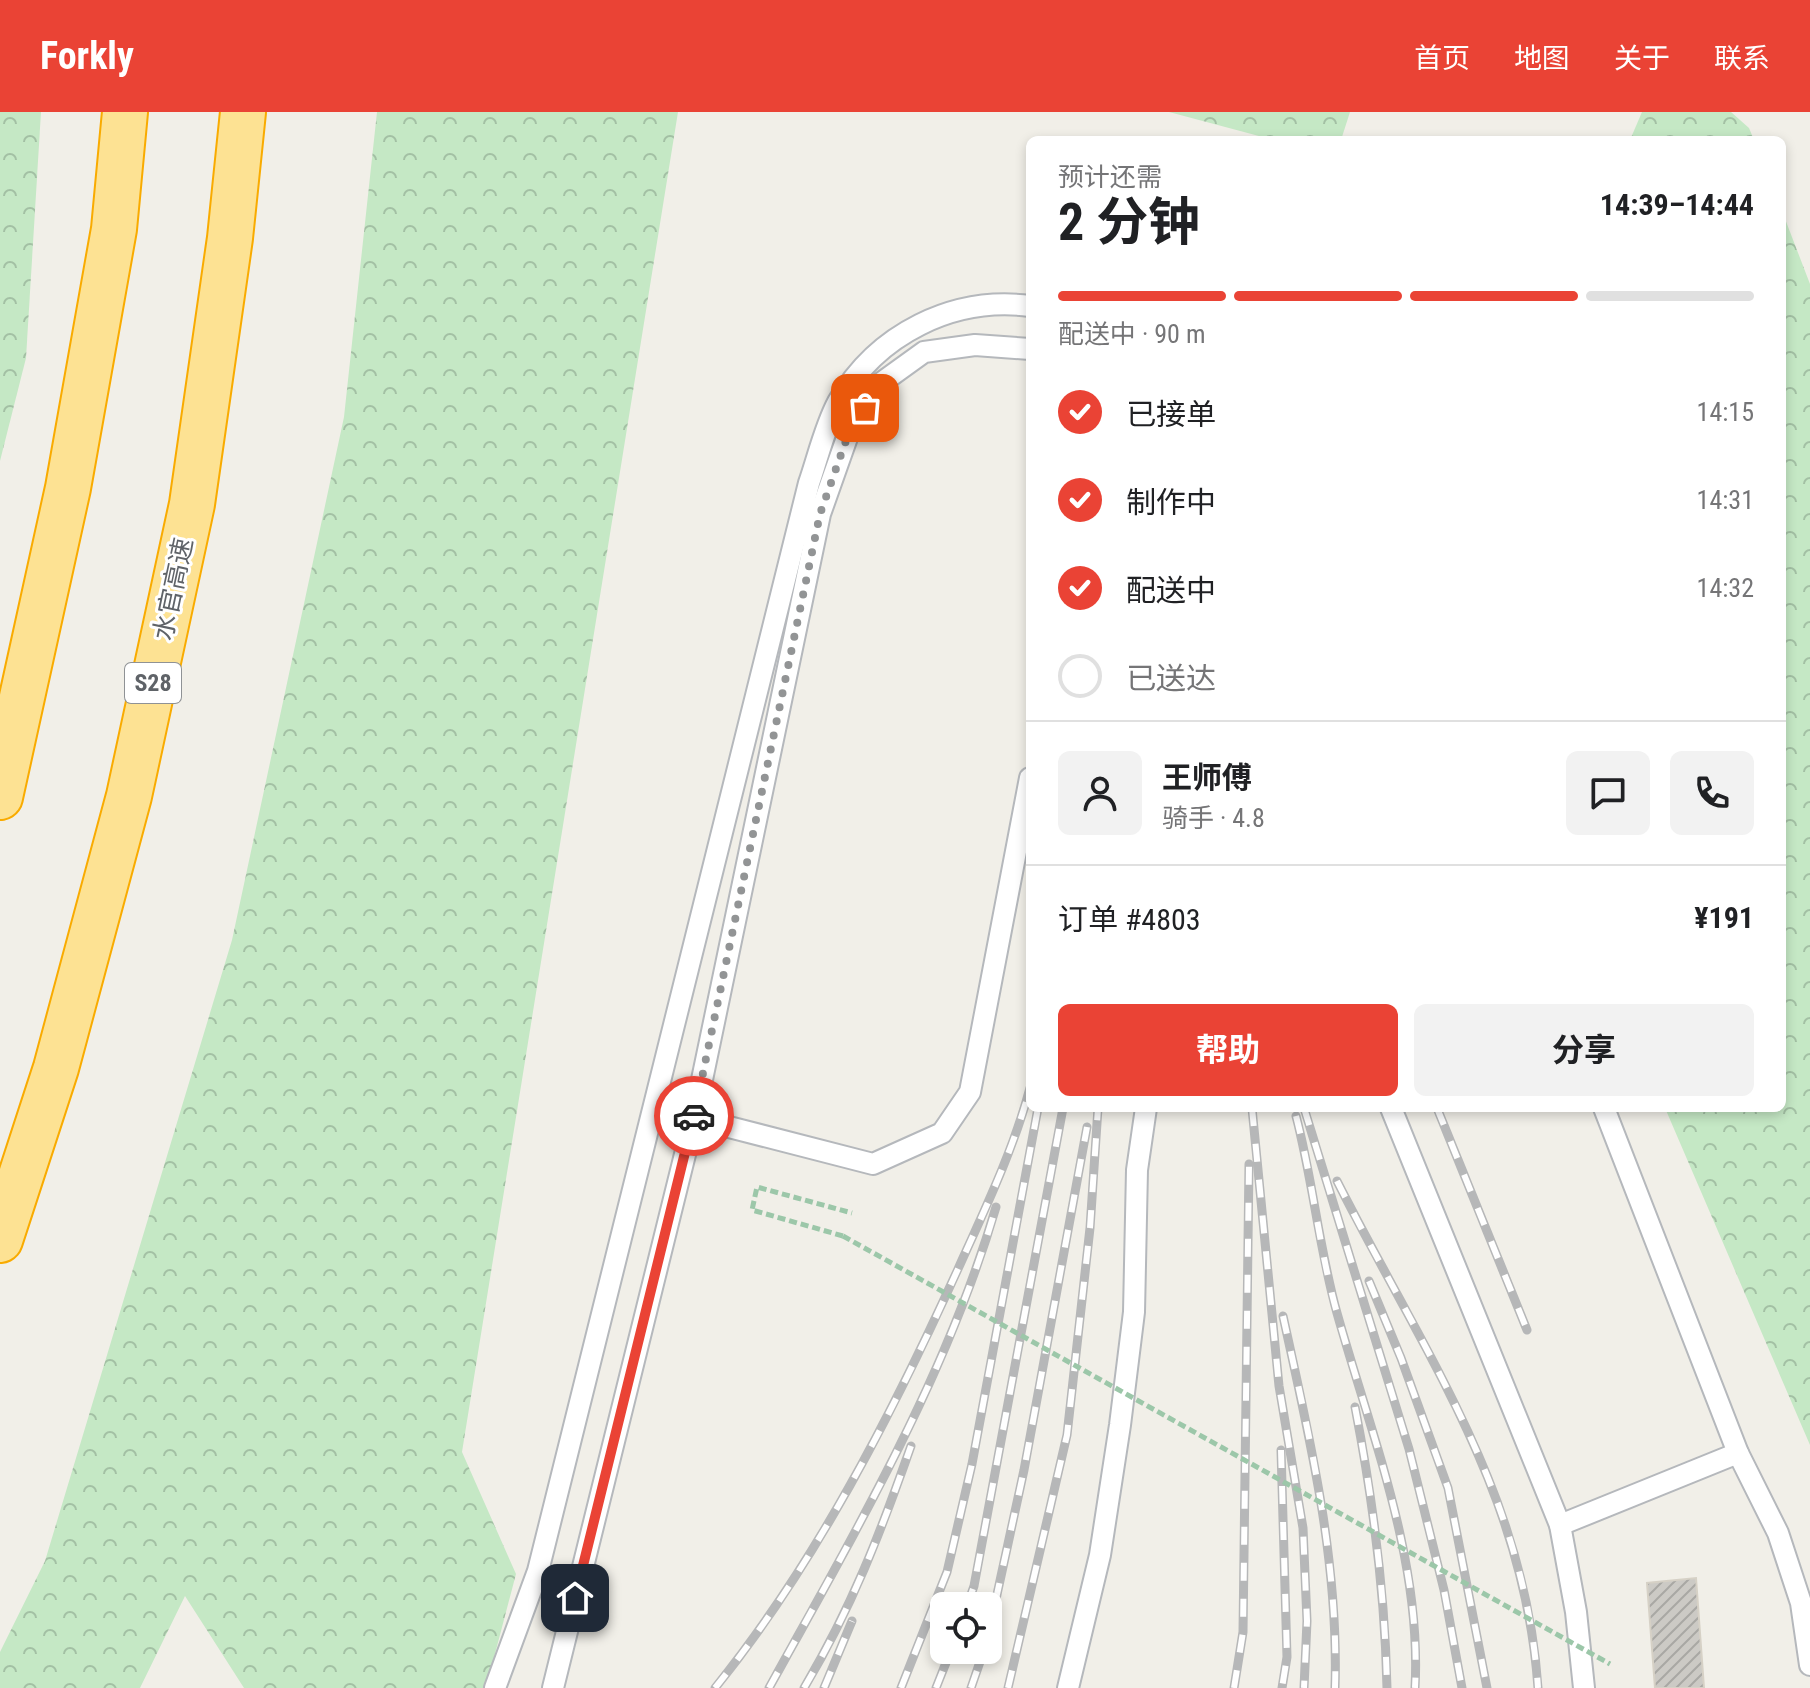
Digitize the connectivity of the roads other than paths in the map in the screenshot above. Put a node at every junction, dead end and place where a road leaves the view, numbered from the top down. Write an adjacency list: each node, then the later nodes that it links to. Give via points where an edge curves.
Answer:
1 (125, 112): 5 (highway, via 114,229 68,488)
2 (243, 112): 11 (highway, 水官高速 / S28, via 230,238 185,535 129,796 56,1068)
3 (1026, 306): 15 (lane, via 1005,303 935,315 881,348 838,402 809,483 538,1571)
4 (1026, 349): 10 (lane, via 975,345 924,352 881,383 849,432 820,514)
5 (0, 797)
6 (1026, 799): 10 (lane, via 970,1092 942,1133 873,1164)
7 (1145, 1112): 17 (lane, via 1137,1170 1134,1312 1120,1425 1100,1555)
8 (1393, 1112): 13 (lane)
9 (1606, 1112): 12 (lane)
10 (694, 1118): 16 (lane)
11 (0, 1240)
12 (1738, 1453): 13 (lane); 14 (lane, via 1782,1547 1801,1603)
13 (1560, 1525): 18 (lane)
14 (1810, 1665)
15 (495, 1688)
16 (553, 1688)
17 (1068, 1688)
18 (1584, 1688)

